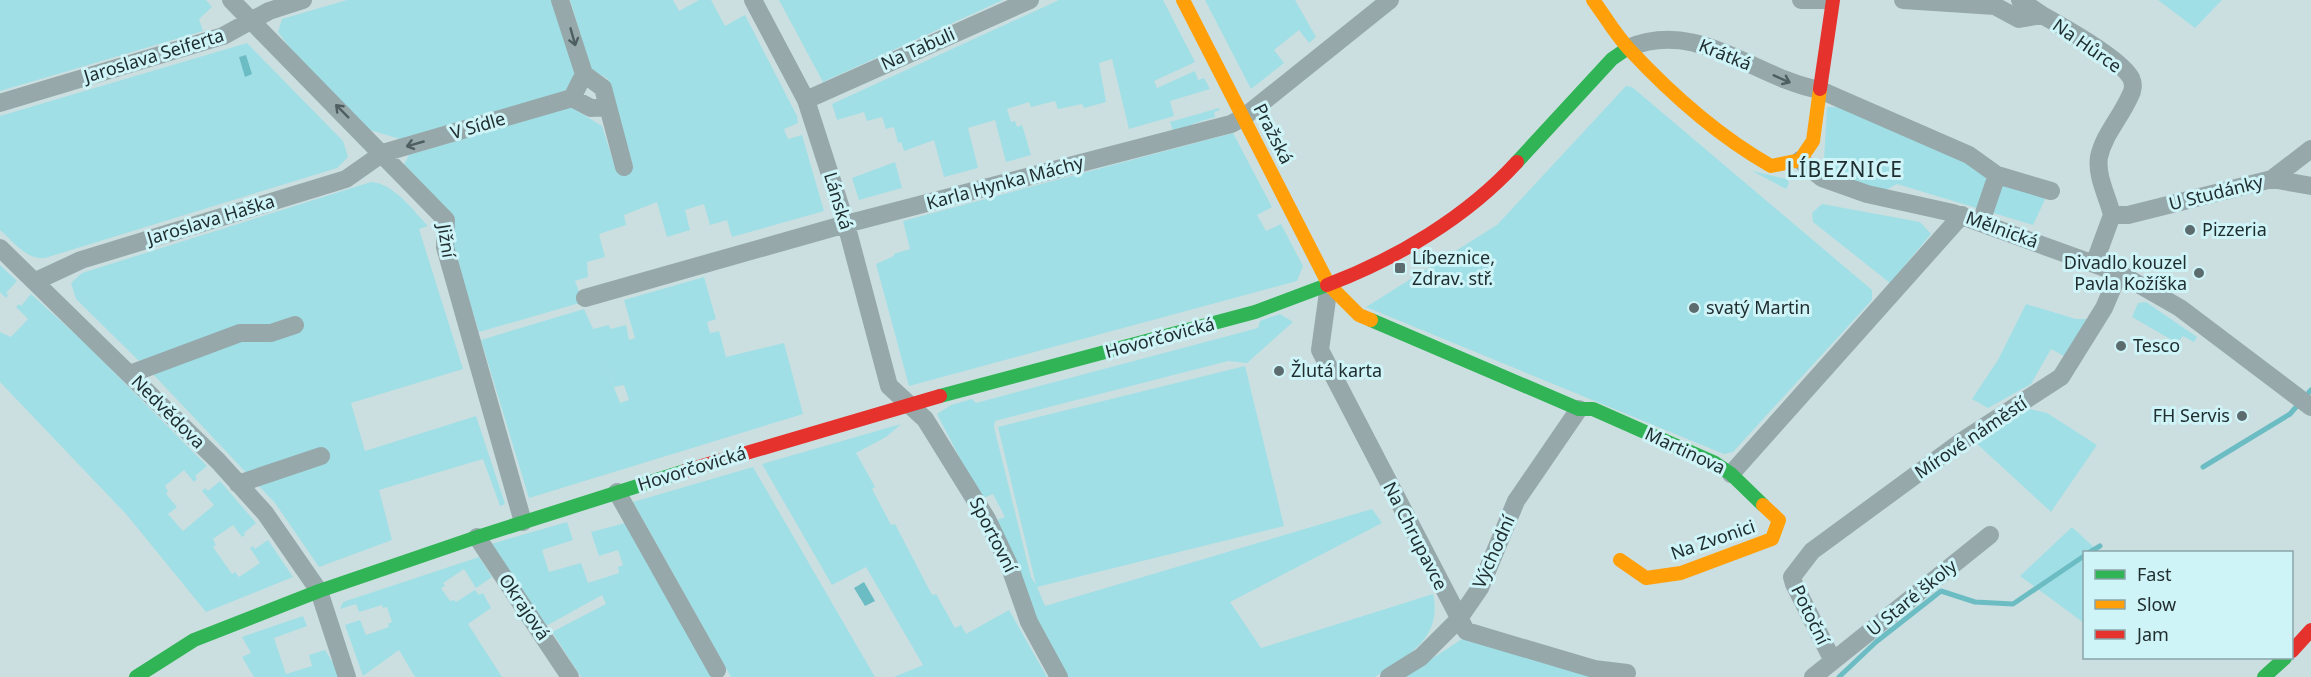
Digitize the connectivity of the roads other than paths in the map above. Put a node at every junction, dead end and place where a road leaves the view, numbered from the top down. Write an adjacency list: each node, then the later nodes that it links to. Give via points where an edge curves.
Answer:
1 (231, 0): 15 (street, Jižní)
2 (303, 0): 15 (street, Jaroslava Seiferta, via 269,11)
3 (560, 0): 17 (street, one-way to 17)
4 (753, 0): 20 (street, Lánská)
5 (1030, 0): 20 (street, Na Tabuli)
6 (1184, 0): 23 (street, Pražská)
7 (1390, 0): 23 (street, Karla Hynka Máchy)
8 (1593, 0): 16 (street)
9 (1801, 0): 10 (street)
10 (1829, 0)
11 (1833, 0): 18 (street)
12 (1903, 0): 14 (street, Na Hůrce, via 1995,6 2019,19)
13 (2020, 0): 14 (street)
14 (2042, 15): 33 (street, Na Hůrce, via 2081,38 2131,77 2130,98 2099,157 2101,180)
15 (253, 21): 21 (street, Jaroslava Seiferta, via 223,36); 25 (street, Jižní, one-way to 15)
16 (1628, 48): 18 (street, Krátká, one-way to 18, via 1656,39 1706,44 1799,86); 26 (street, via 1739,148 1771,166); 40 (street, Hovorčovická, via 1612,59 1472,205 1395,254)
17 (584, 74): 19 (street); 22 (street, via 603,88)
18 (1820, 90): 26 (street, via 1813,141); 28 (street, via 1968,155)
19 (572, 98): 22 (street, via 591,108); 25 (street, V Sídle, one-way to 25)
20 (806, 100): 35 (street, Lánská)
21 (0, 103)
22 (608, 107): 27 (street)
23 (1244, 117): 35 (street, Karla Hynka Máchy, via 1225,126); 40 (street, Pražská)
24 (2311, 149): 29 (street, U Studánky)
25 (383, 153): 39 (street, Jaroslava Haška, via 346,179 81,260); 51 (street, Jižní, via 446,220 445,247)
26 (1800, 160): 32 (street, Mělnická, via 1822,178 1867,194)
27 (624, 167)
28 (1997, 175): 31 (street); 34 (street)
29 (2272, 179): 30 (street); 33 (street, U Studánky, via 2128,216)
30 (2311, 186)
31 (2051, 191)
32 (1962, 215): 34 (street, Mělnická); 48 (street, Martinova)
33 (2112, 215): 37 (street)
34 (1981, 222): 37 (street, Mělnická)
35 (846, 224): 41 (street, Karla Hynka Máchy); 44 (street, Lánská, via 889,386)
36 (0, 248): 39 (street, Nedvědova)
37 (2094, 264): 38 (street, Mělnická)
38 (2119, 273): 45 (street, Mělnická, via 2180,308); 55 (street, Mírové náměstí, via 2104,308 2061,377 1962,441 1812,551)
39 (36, 281): 43 (street, Nedvědova)
40 (1329, 285): 44 (street, Hovorčovická, via 1255,312); 46 (street, Martinova, via 1359,315); 57 (street, Na Chrupavce, via 1320,350)
41 (585, 298)
42 (295, 325): 43 (street, via 271,333 240,333)
43 (130, 374): 49 (street, Nedvědova)
44 (907, 405): 50 (street, Hovorčovická); 67 (street, Sportovní, via 925,419 987,519 1013,573 1029,622)
45 (2311, 406)
46 (1579, 409): 48 (street, Martinova, via 1593,409 1715,463); 57 (street, Východní, via 1516,501 1480,588)
47 (321, 456): 49 (street)
48 (1731, 474): 54 (street, Na Zvonici, via 1779,520 1772,539 1681,573 1646,578)
49 (238, 484): 56 (street, Nedvědova, via 265,513)
50 (617, 492): 51 (street, Hovorčovická); 62 (street, Hovorčovická)
51 (523, 522): 53 (street, Hovorčovická)
52 (1990, 535): 61 (street, U Staré školy)
53 (477, 537): 56 (street, Hovorčovická); 66 (street, Okrajová)
54 (1620, 560)
55 (1792, 577): 61 (street, Potoční)
56 (319, 591): 64 (street, Hovorčovická, via 194,640); 65 (street, Nedvědova)
57 (1458, 620): 63 (street, Na Chrupavce, via 1466,631 1594,669); 68 (street, Východní, via 1421,657)
58 (2311, 630): 59 (street)
59 (2293, 650)
60 (2283, 659): 70 (street)
61 (1833, 661): 69 (street, Potoční)
62 (717, 670)
63 (1627, 673)
64 (136, 677)
65 (347, 677)
66 (570, 677)
67 (1059, 677)
68 (1389, 677)
69 (1813, 677)
70 (2264, 677)

